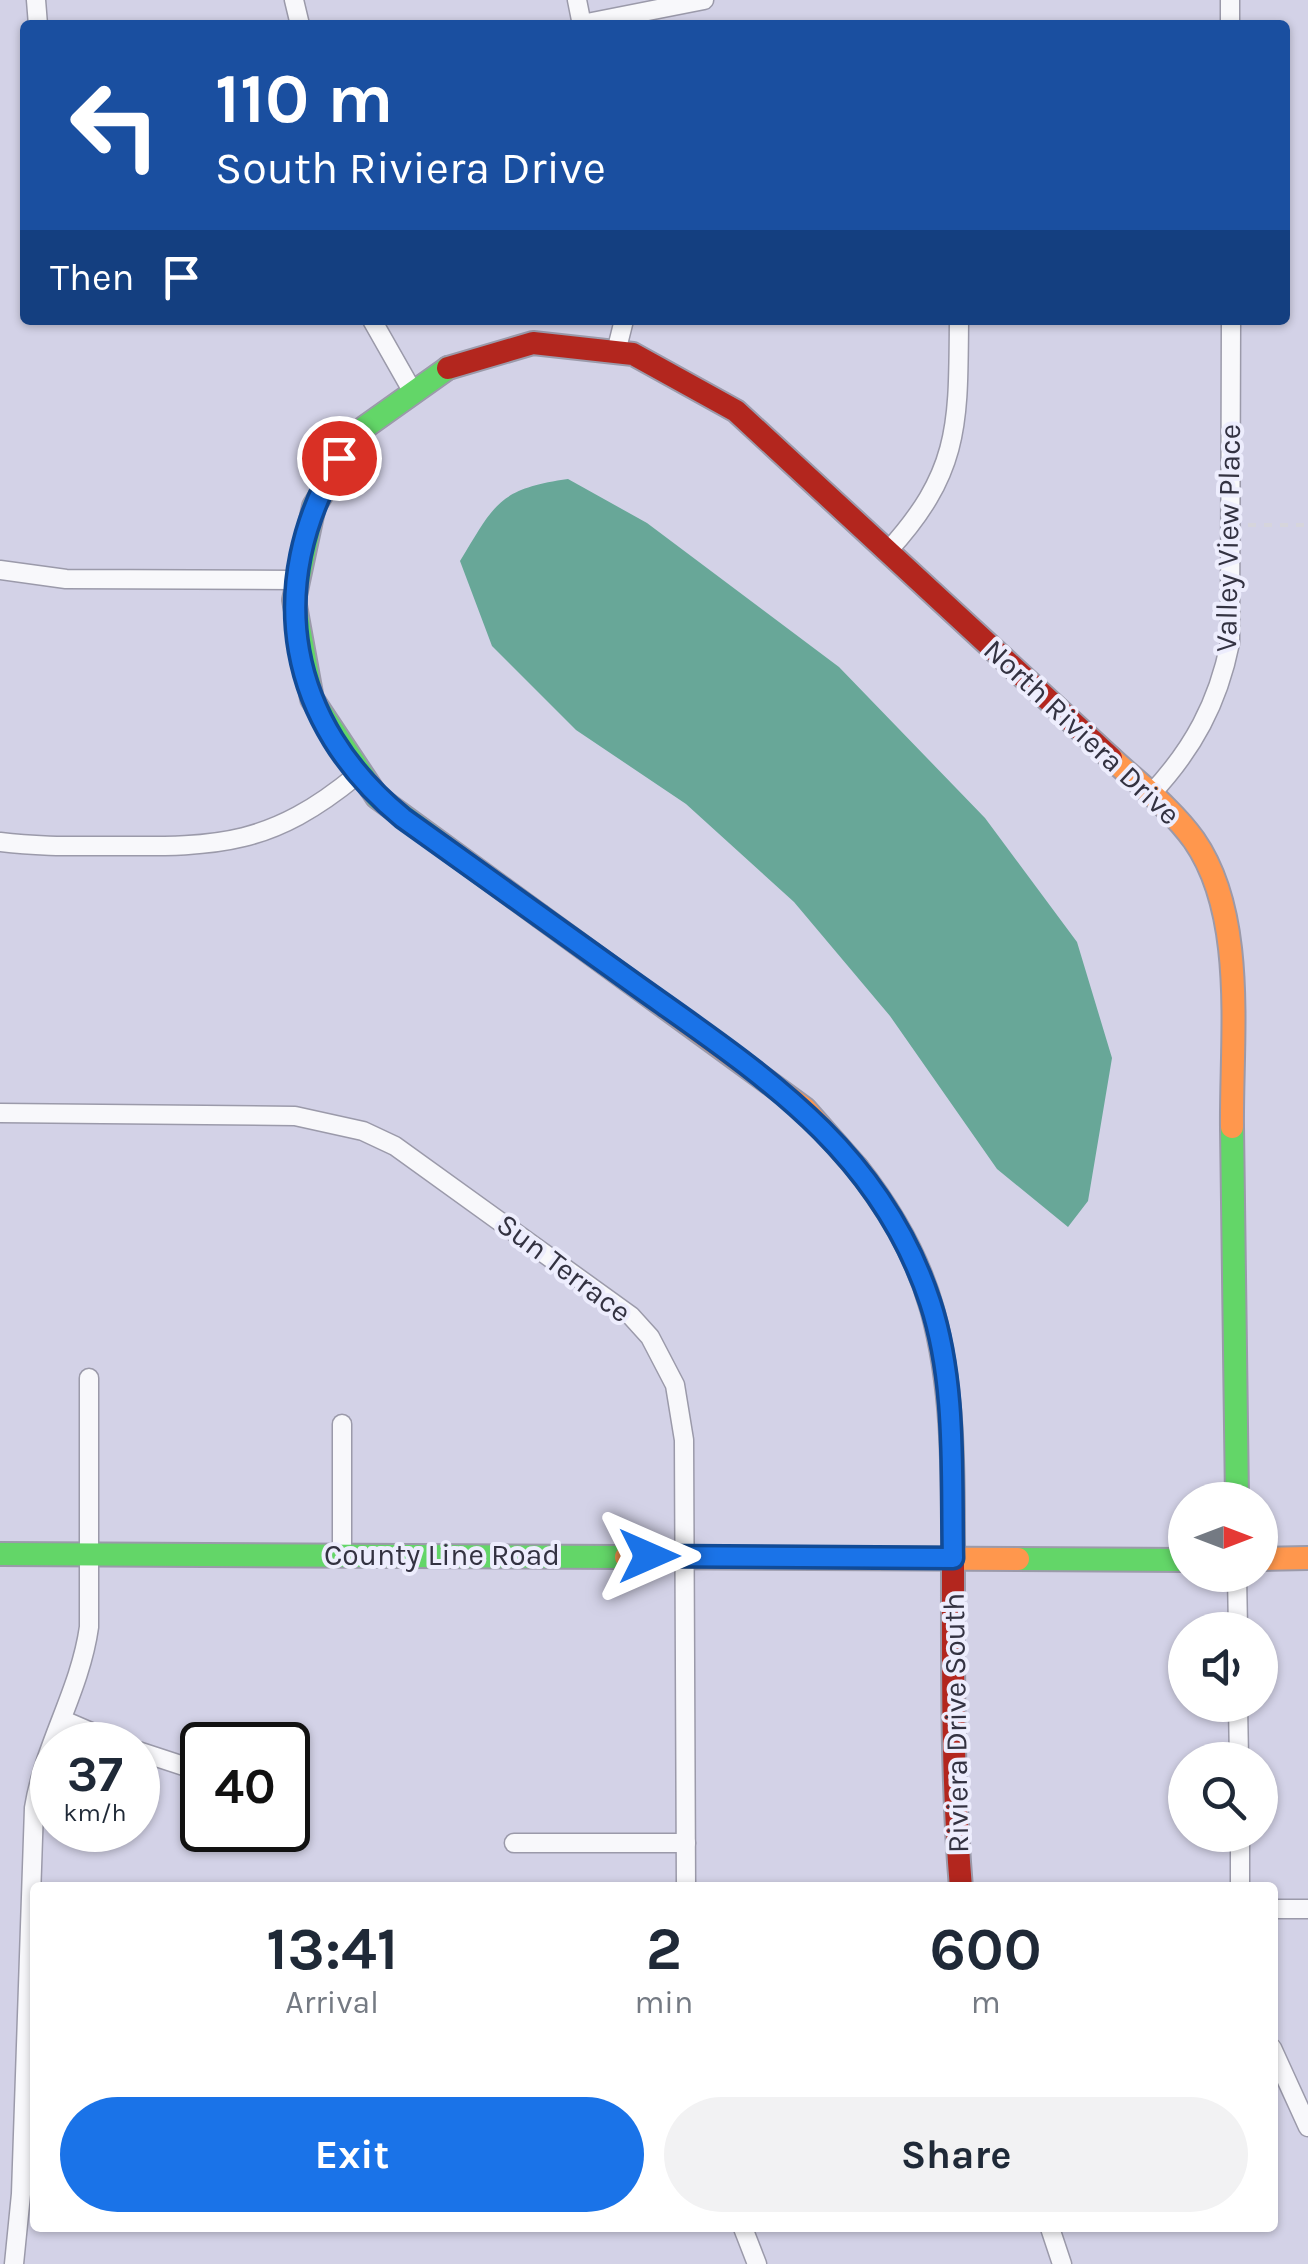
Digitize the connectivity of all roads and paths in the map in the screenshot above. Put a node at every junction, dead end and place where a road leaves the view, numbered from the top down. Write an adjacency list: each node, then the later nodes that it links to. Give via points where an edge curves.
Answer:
1 (704, 0): 2 (street)
2 (606, 20)
3 (375, 325): 8 (street)
4 (623, 325): 7 (street)
5 (959, 325): 11 (street, via 950,454 924,509)
6 (1231, 325): 10 (street, Valley View Place)
7 (617, 348): 8 (street, North Riviera Drive, via 511,346 475,355); 11 (street, North Riviera Drive, via 712,392)
8 (410, 387): 13 (street, North Riviera Drive, via 361,429 330,472 308,520)
9 (1308, 525): 10 (path)
10 (1232, 526): 15 (street, Valley View Place, via 1232,627 1224,676 1198,735)
11 (888, 552): 15 (street, North Riviera Drive)
12 (0, 570): 13 (street, via 66,579)
13 (295, 580): 14 (street, North Riviera Drive, via 306,684)
14 (357, 775): 16 (street, via 283,826 218,844); 25 (street, Riviera Drive South, via 403,818 793,1100 870,1183 914,1262 942,1348)
15 (1151, 794): 20 (street, North Riviera Drive, via 1199,846 1230,927)
16 (0, 842)
17 (0, 1114): 24 (street, Sun Terrace, via 295,1116 363,1132 426,1165 614,1301 650,1337 670,1372 682,1414)
18 (88, 1378): 22 (street)
19 (342, 1424): 23 (street)
20 (1236, 1482)
21 (0, 1554): 22 (street, County Line Road)
22 (90, 1555): 23 (street, County Line Road); 29 (street, via 86,1648)
23 (342, 1555): 24 (street, County Line Road)
24 (685, 1556): 25 (street, County Line Road); 32 (street, Sun Terrace)
25 (953, 1558): 28 (street, County Line Road); 36 (street, Riviera Drive South, via 952,1774)
26 (1308, 1558): 27 (street)
27 (1278, 1559)
28 (1168, 1560)
29 (63, 1720): 30 (street); 34 (street, via 39,1779)
30 (68, 1722)
31 (514, 1843): 32 (street)
32 (686, 1843): 35 (street, Sun Terrace)
33 (1240, 1852): 37 (street)
34 (33, 1882)
35 (686, 1882)
36 (961, 1882)
37 (1240, 1882)
38 (1278, 1909): 39 (street)
39 (1308, 1909)
40 (1278, 2061): 42 (street)
41 (30, 2107): 45 (street)
42 (1308, 2127)
43 (745, 2232): 46 (street)
44 (1051, 2232): 47 (street)
45 (14, 2264)
46 (757, 2264)
47 (1062, 2264)

